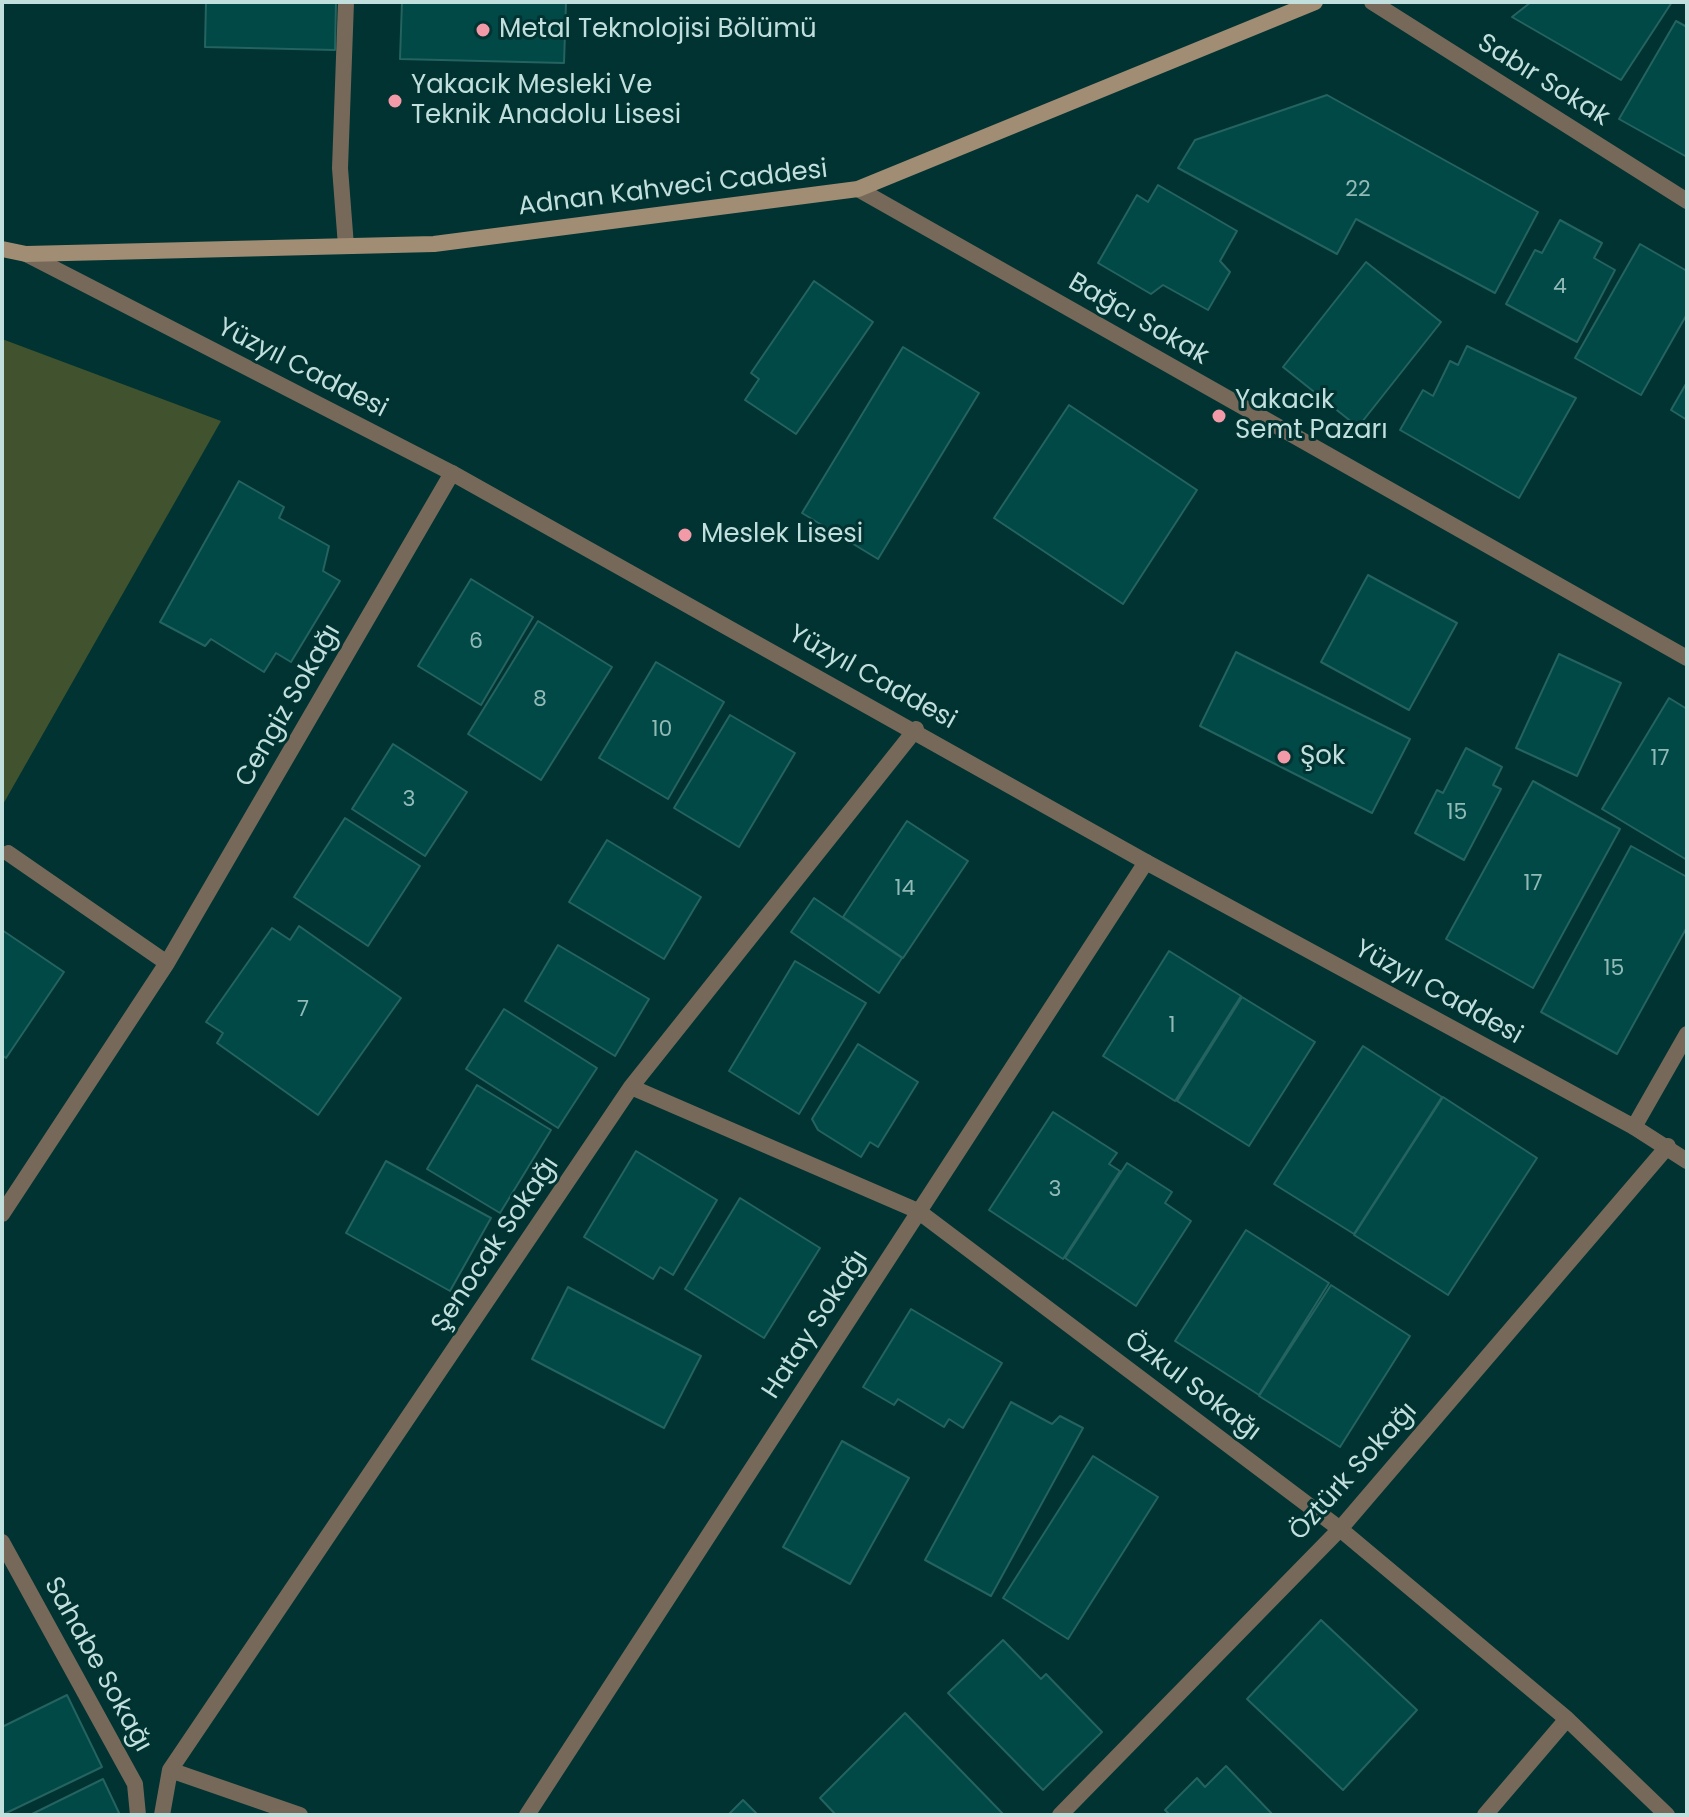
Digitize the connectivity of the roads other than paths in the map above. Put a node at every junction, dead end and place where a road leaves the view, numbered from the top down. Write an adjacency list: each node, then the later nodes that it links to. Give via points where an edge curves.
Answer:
1 (346, 2): 6 (street, via 340,168)
2 (1315, 2): 4 (main road, Adnan Kahveci Caddesi)
3 (1372, 2): 5 (street, Sabır Sokak)
4 (858, 189): 6 (main road, Adnan Kahveci Caddesi, via 434,244); 10 (street, Bağcı Sokak)
5 (1687, 201)
6 (346, 246): 8 (main road, Adnan Kahveci Caddesi)
7 (2, 249): 8 (main road, Adnan Kahveci Caddesi)
8 (26, 254): 9 (street, Yüzyıl Caddesi)
9 (452, 473): 11 (street, Yüzyıl Caddesi); 14 (street, Cengiz Sokağı)
10 (1687, 658)
11 (916, 729): 13 (street, Yüzyıl Caddesi); 16 (street, Şenocak Sokağı)
12 (8, 853): 14 (street)
13 (1146, 862): 17 (street, Yüzyıl Caddesi); 20 (street, Hatay Sokağı)
14 (167, 963): 21 (street, Cengiz Sokağı)
15 (1687, 1034): 17 (street)
16 (631, 1087): 20 (street, Özkul Sokağı); 25 (street, Şenocak Sokağı)
17 (1634, 1127): 18 (street, Yüzyıl Caddesi)
18 (1668, 1146): 19 (street, Yüzyıl Caddesi); 22 (street, Öztürk Sokağı)
19 (1687, 1161)
20 (918, 1211): 22 (street, Özkul Sokağı); 29 (street, Hatay Sokağı)
21 (2, 1214)
22 (1340, 1529): 24 (street, Özkul Sokağı); 30 (street, Öztürk Sokağı)
23 (2, 1542): 26 (street, Sahabe Sokağı, via 135,1784)
24 (1567, 1719): 31 (street); 32 (street, Özkul Sokağı)
25 (170, 1770): 27 (street, Şenocak Sokağı); 28 (street)
26 (138, 1815)
27 (162, 1815)
28 (300, 1815)
29 (527, 1815)
30 (1060, 1815)
31 (1485, 1815)
32 (1667, 1815)

